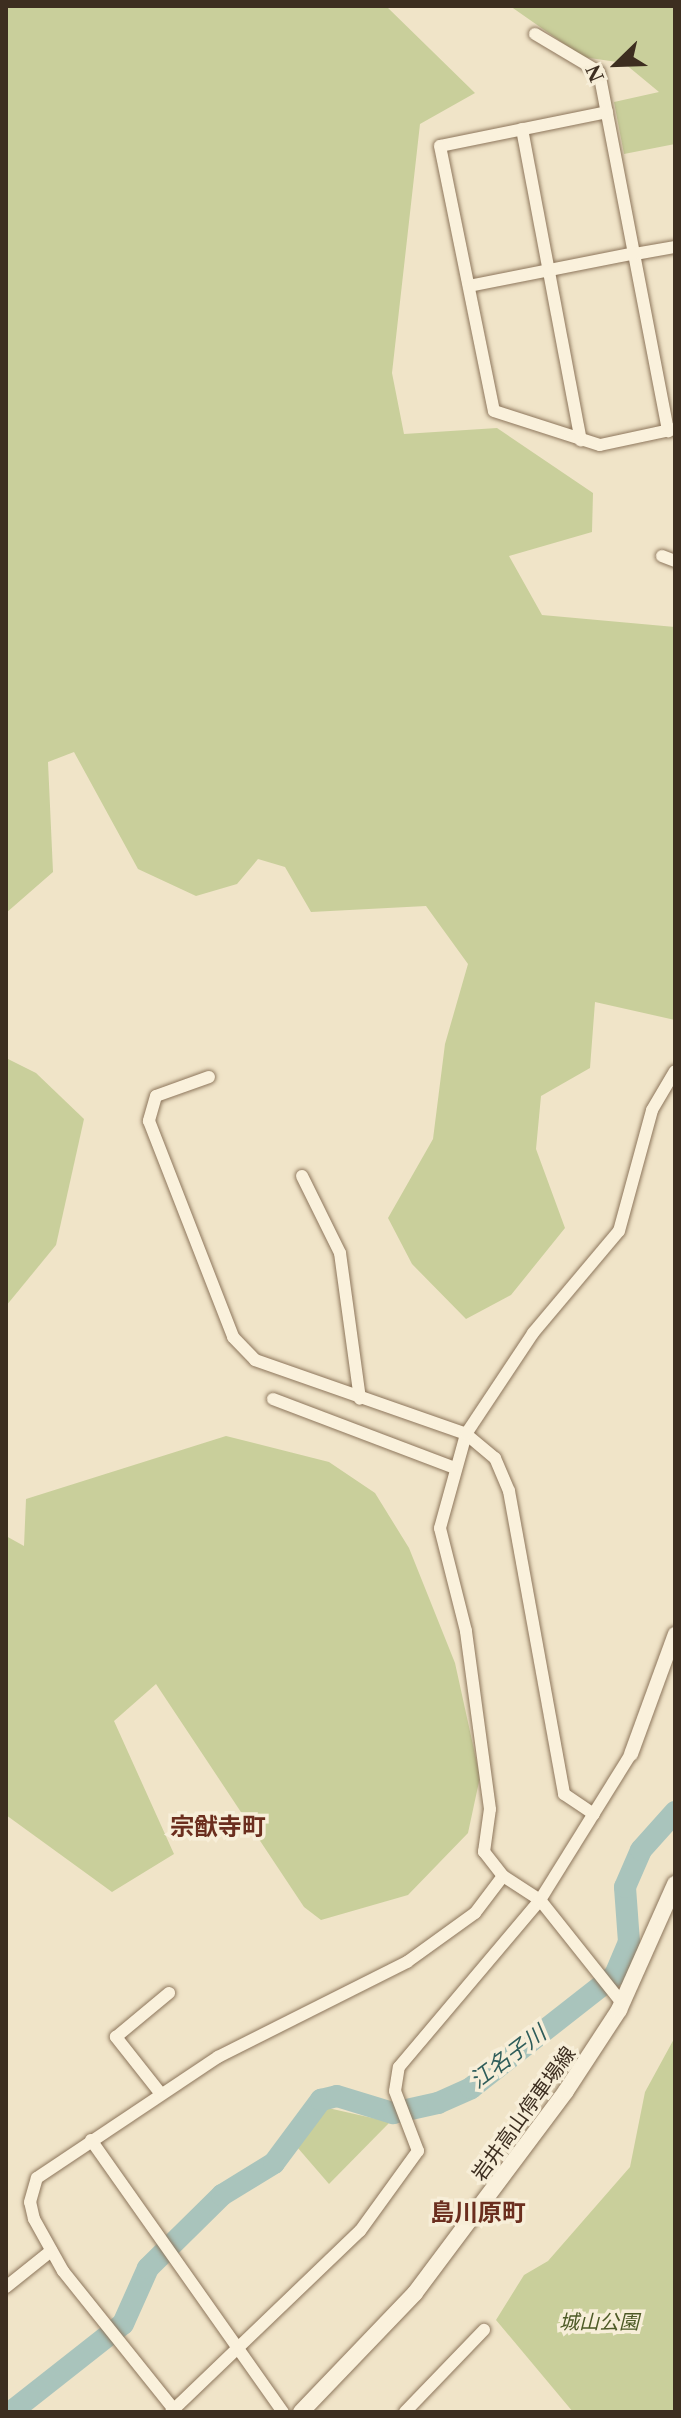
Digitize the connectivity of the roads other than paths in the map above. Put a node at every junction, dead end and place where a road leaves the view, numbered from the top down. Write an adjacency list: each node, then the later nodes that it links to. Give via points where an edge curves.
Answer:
1 (535, 34): 2 (street, via 599,72)
2 (607, 112): 3 (street); 5 (street)
3 (522, 129): 6 (street); 7 (street, via 440,146)
4 (675, 247): 5 (street)
5 (635, 254): 6 (street); 8 (street)
6 (551, 270): 7 (street); 9 (street)
7 (469, 286): 9 (street, via 497,416)
8 (672, 430): 9 (street, via 600,445)
9 (581, 440)
10 (662, 556): 11 (street)
11 (675, 561)
12 (675, 1071): 17 (street, via 652,1110 619,1231 533,1333)
13 (209, 1077): 16 (street, via 156,1096 149,1121 233,1337 255,1360)
14 (302, 1176): 16 (street, via 340,1253)
15 (273, 1399): 18 (street)
16 (360, 1399): 17 (street)
17 (466, 1434): 18 (street); 21 (street, via 491,1453 507,1484 564,1794)
18 (452, 1467): 22 (street, via 440,1536 466,1631 489,1797 482,1845)
19 (675, 1634): 20 (street)
20 (631, 1754): 21 (street)
21 (594, 1814): 24 (street)
22 (503, 1876): 24 (street); 27 (street, via 475,1913 407,1962 259,2033)
23 (675, 1884): 26 (main road, 岩井高山停車場線)
24 (540, 1900): 26 (street); 32 (street, via 399,2067 398,2102 418,2151 360,2231)
25 (169, 1993): 27 (street, via 116,2037)
26 (622, 2003): 35 (main road, 岩井高山停車場線, via 431,2273)
27 (161, 2094): 28 (street)
28 (91, 2140): 29 (street, via 31,2190 34,2219); 32 (street)
29 (51, 2251): 30 (street); 33 (street)
30 (6, 2287)
31 (484, 2330): 36 (street)
32 (237, 2348): 33 (street); 34 (street)
33 (174, 2411)
34 (283, 2412)
35 (301, 2412)
36 (405, 2412)

